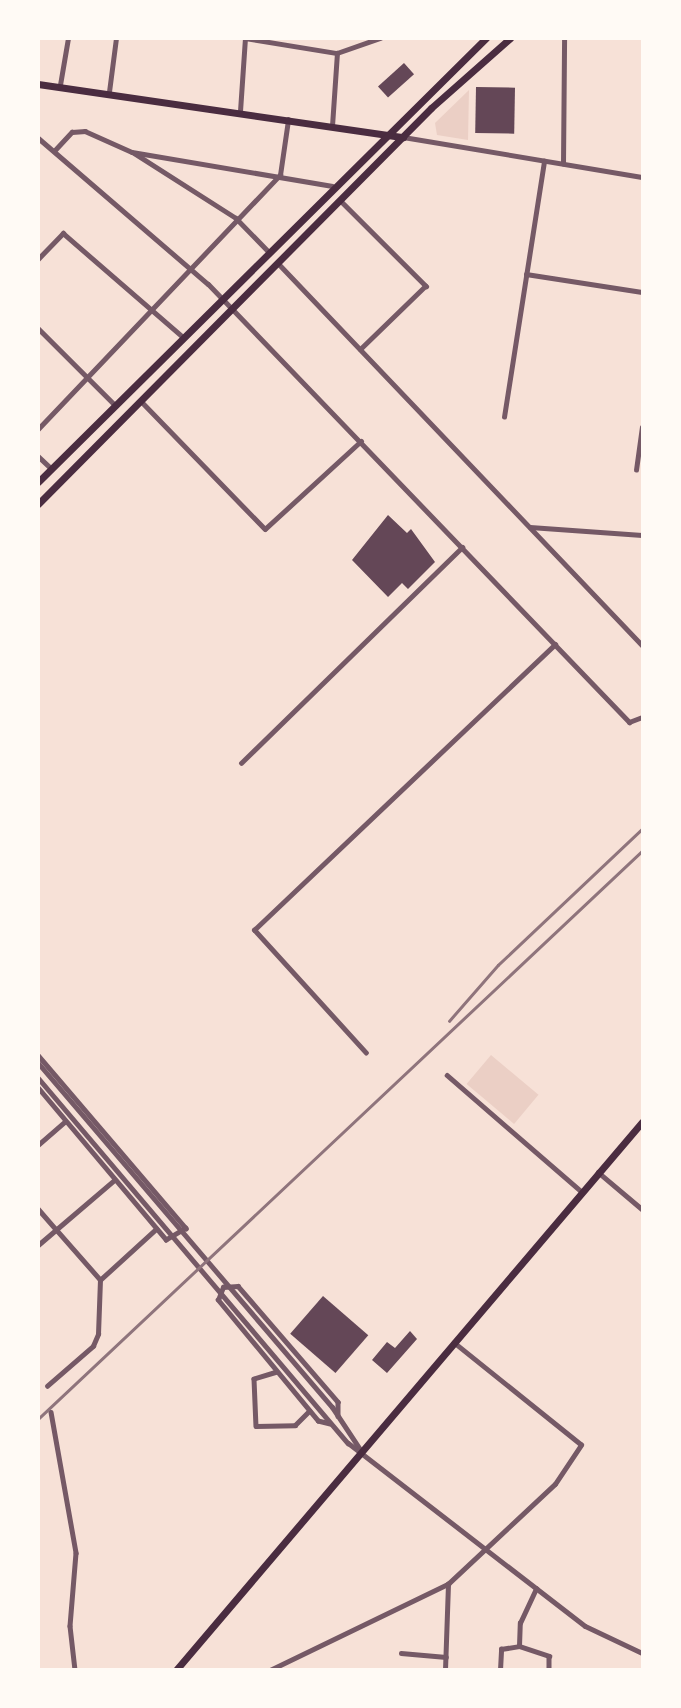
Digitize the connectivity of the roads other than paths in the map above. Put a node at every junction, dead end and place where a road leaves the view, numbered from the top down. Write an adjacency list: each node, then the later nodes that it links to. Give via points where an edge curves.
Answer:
1 (68, 38): 11 (street)
2 (116, 38): 12 (street)
3 (245, 38): 9 (street); 13 (street)
4 (380, 38): 9 (street)
5 (486, 38): 16 (main road)
6 (510, 38): 8 (main road)
7 (564, 38): 22 (street)
8 (498, 42): 17 (main road)
9 (337, 53): 15 (street)
10 (38, 84): 11 (main road)
11 (60, 85): 12 (main road)
12 (109, 92): 13 (main road)
13 (240, 111): 14 (main road)
14 (288, 119): 15 (main road); 23 (street)
15 (331, 127): 16 (main road)
16 (383, 136): 17 (main road); 25 (main road)
17 (403, 137): 21 (street); 26 (main road)
18 (38, 138): 19 (street)
19 (54, 151): 20 (street, via 69,134 85,131); 31 (street)
20 (132, 152): 23 (street); 27 (street)
21 (544, 161): 22 (street); 32 (street)
22 (563, 164): 24 (street)
23 (280, 175): 25 (street); 27 (street)
24 (642, 177)
25 (332, 186): 28 (main road)
26 (340, 200): 30 (main road); 39 (street, via 426,286)
27 (236, 218): 28 (street); 31 (street)
28 (268, 251): 34 (main road)
29 (38, 259): 36 (street, via 63,233)
30 (277, 262): 35 (main road); 39 (street)
31 (193, 271): 34 (street); 36 (street)
32 (526, 274): 33 (street); 43 (street)
33 (642, 292)
34 (222, 299): 35 (street); 38 (main road)
35 (233, 309): 41 (main road); 46 (street)
36 (155, 311): 38 (street); 40 (street)
37 (38, 328): 40 (street)
38 (183, 337): 42 (main road)
39 (361, 349): 52 (street)
40 (90, 380): 42 (street); 45 (street)
41 (141, 401): 46 (street, via 265,529); 51 (main road)
42 (116, 407): 48 (main road)
43 (503, 417)
44 (642, 427): 49 (street)
45 (38, 429)
46 (362, 440): 54 (street)
47 (38, 456): 48 (street)
48 (52, 469): 50 (main road)
49 (636, 470)
50 (38, 482)
51 (38, 504)
52 (530, 527): 53 (street); 56 (street)
53 (642, 535)
54 (462, 546): 55 (street); 58 (street)
55 (555, 644): 57 (street, via 629,722); 59 (street, via 254,930)
56 (642, 645)
57 (642, 717)
58 (241, 764)
59 (366, 1053)
60 (38, 1055): 74 (street, via 186,1227 170,1241)
61 (38, 1063): 68 (street)
62 (447, 1074): 71 (street)
63 (38, 1078): 68 (street)
64 (38, 1088): 65 (street)
65 (64, 1122): 67 (street); 70 (street)
66 (642, 1122): 69 (main road)
67 (38, 1145)
68 (111, 1157): 83 (street); 84 (street)
69 (598, 1171): 71 (main road); 73 (street)
70 (114, 1180): 74 (street); 75 (street)
71 (581, 1191): 78 (main road)
72 (38, 1209): 75 (street)
73 (642, 1209)
74 (156, 1229): 77 (street)
75 (56, 1230): 76 (street); 77 (street)
76 (38, 1245)
77 (100, 1280): 80 (street, via 96,1343)
78 (454, 1343): 85 (main road); 86 (street, via 581,1445 555,1485)
79 (277, 1372): 81 (street); 81 (street, via 254,1379 255,1424 295,1425); 83 (street, via 218,1300 230,1283 338,1402)
80 (47, 1386)
81 (309, 1411): 84 (street)
82 (51, 1412): 93 (street, via 76,1553 70,1626)
83 (338, 1416): 85 (street)
84 (330, 1424): 85 (street)
85 (361, 1451): 86 (street); 94 (main road)
86 (488, 1550): 87 (street); 88 (street)
87 (448, 1584): 92 (street); 95 (street)
88 (537, 1588): 89 (street, via 520,1623); 91 (street, via 585,1626)
89 (519, 1646): 97 (street, via 501,1649); 98 (street, via 549,1656)
90 (401, 1653): 92 (street)
91 (642, 1653)
92 (446, 1657): 96 (street)
93 (75, 1670)
94 (176, 1670)
95 (270, 1670)
96 (445, 1670)
97 (500, 1670)
98 (549, 1670)

